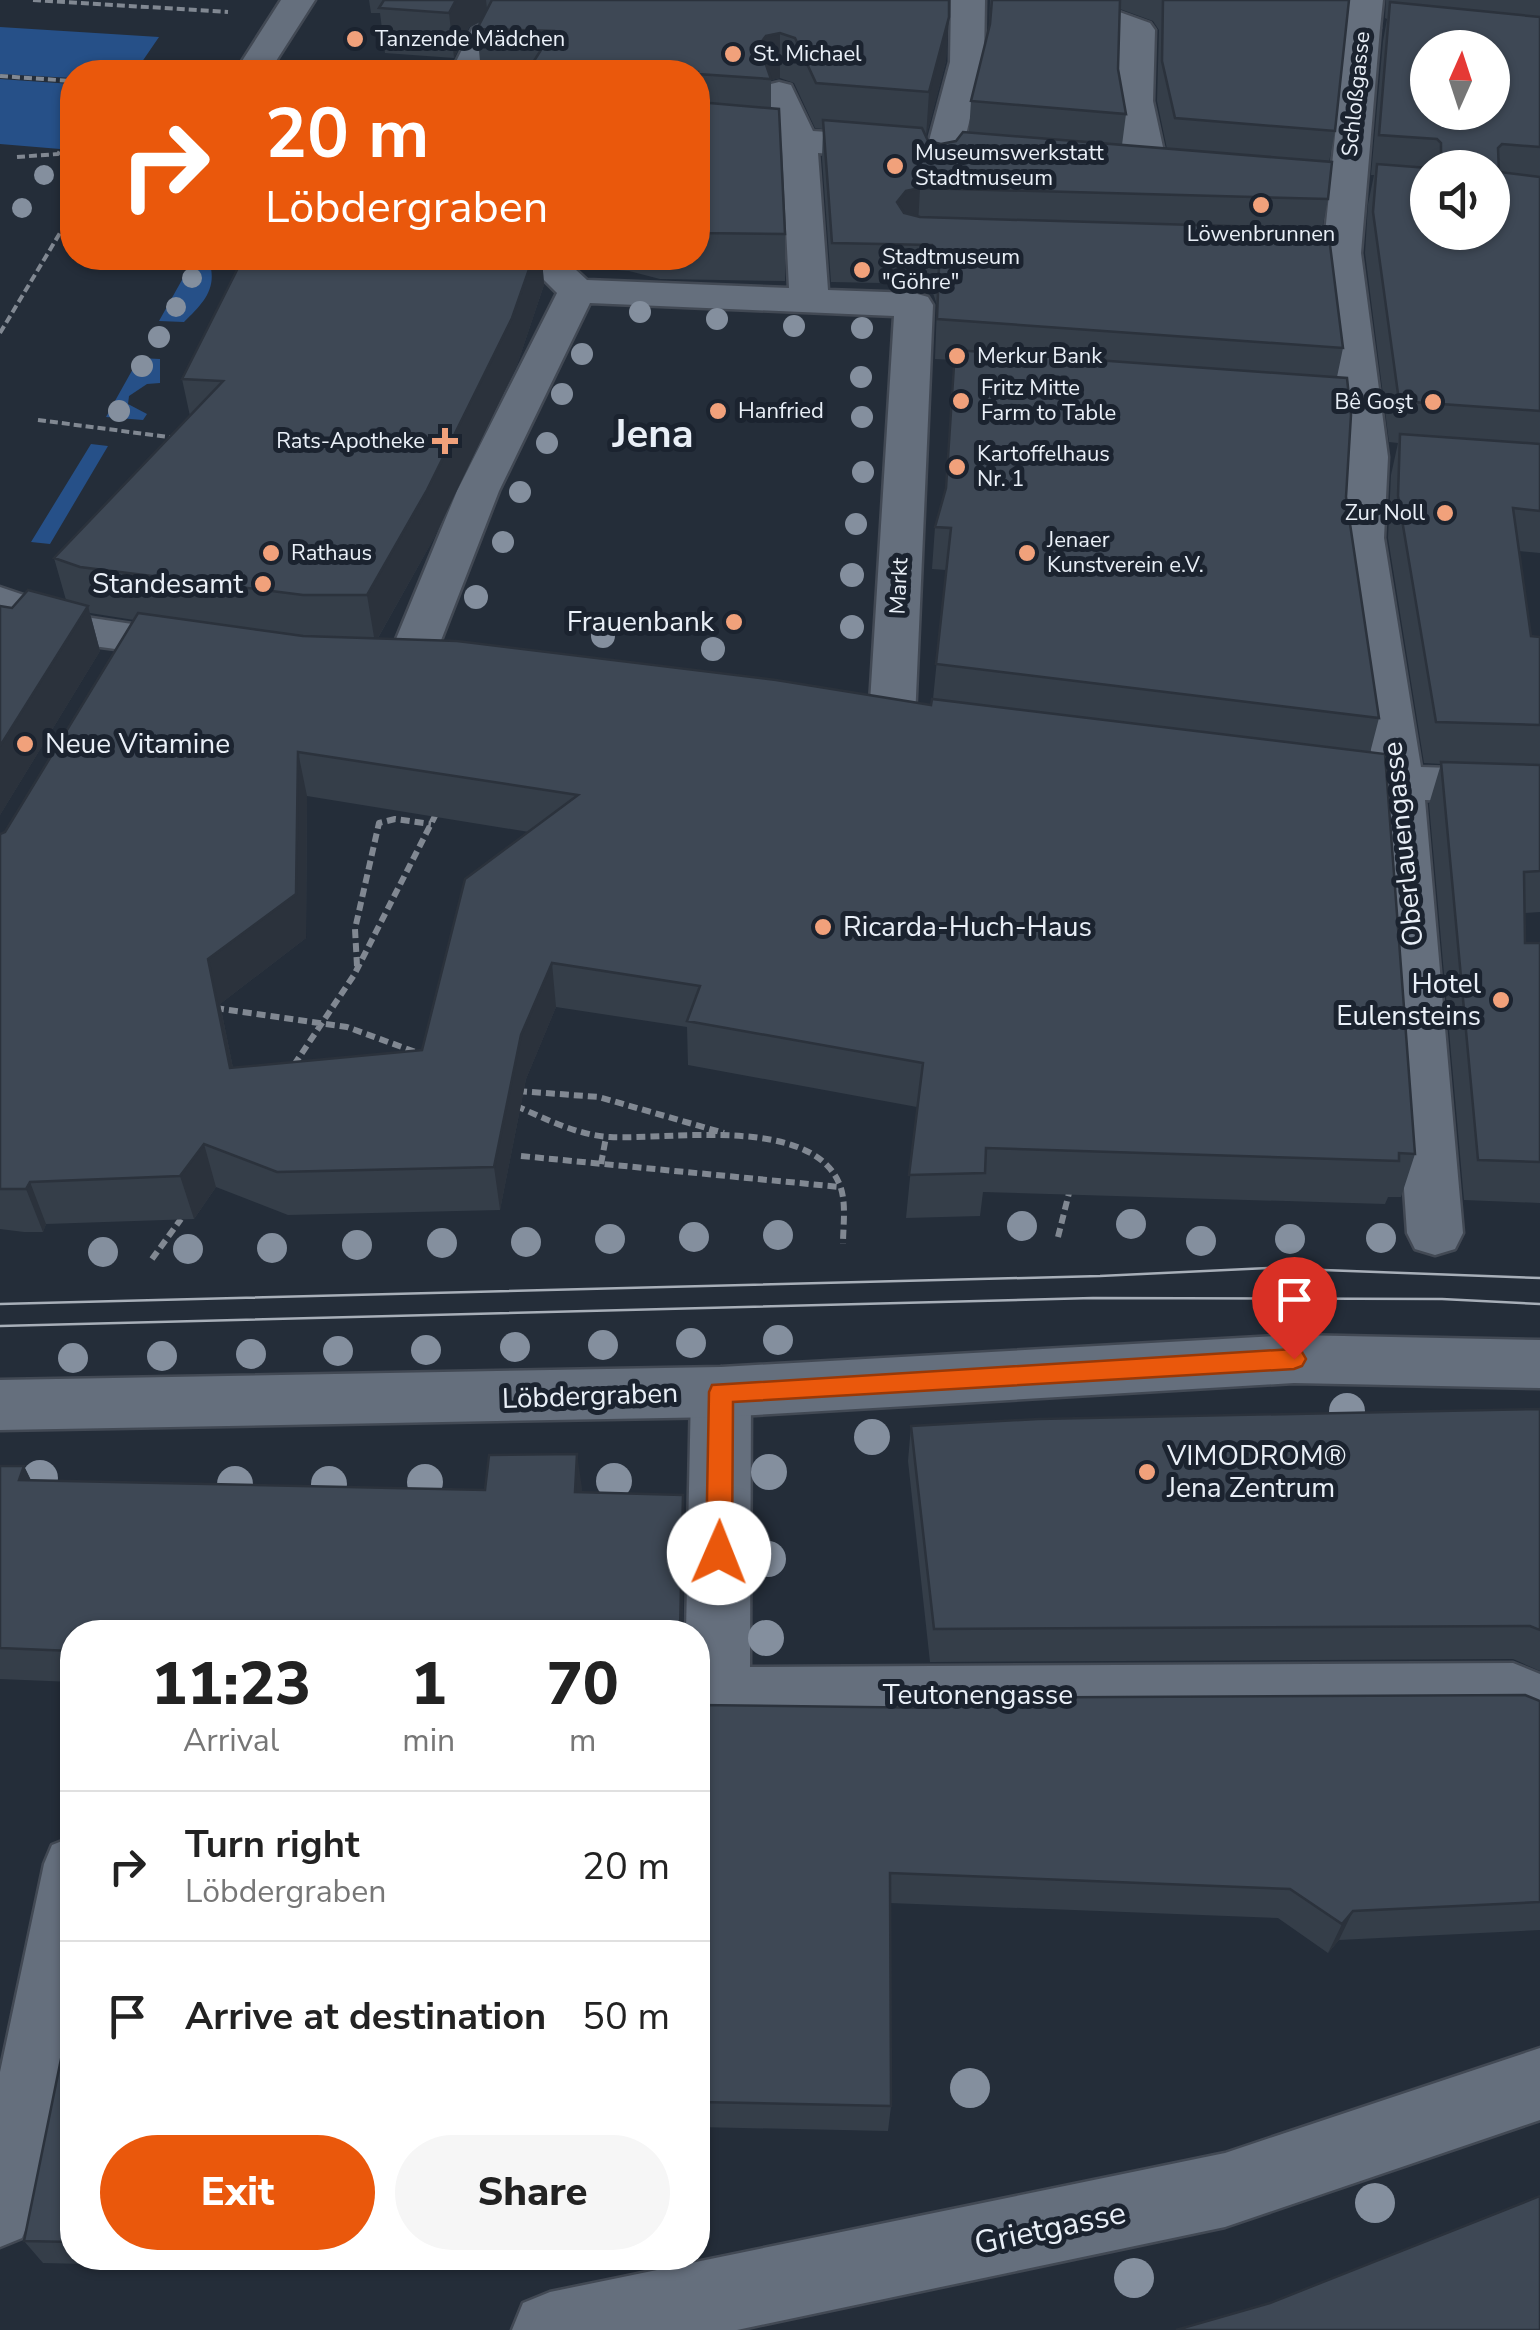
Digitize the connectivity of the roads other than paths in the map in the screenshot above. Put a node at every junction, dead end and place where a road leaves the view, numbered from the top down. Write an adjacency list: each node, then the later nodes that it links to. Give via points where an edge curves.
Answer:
1 (968, 0): 12 (street, via 968,62)
2 (1068, 0): 14 (street, via 1138,30 1131,81)
3 (294, 8): 6 (street)
4 (1373, 19): 16 (street, Schloßgasse)
5 (486, 29): 7 (lane)
6 (260, 60)
7 (470, 60)
8 (778, 92): 10 (street)
9 (710, 134): 10 (street)
10 (799, 140): 12 (street); 19 (street)
11 (980, 154): 12 (street)
12 (941, 159)
13 (1112, 167): 14 (street)
14 (1150, 170): 15 (street)
15 (1189, 174)
16 (1344, 188): 27 (street, Oberlauengasse, via 1323,253 1343,404 1386,458 1362,538)
17 (555, 270): 18 (street)
18 (577, 291): 19 (street, Markt); 23 (street, via 478,491)
19 (809, 300): 25 (street, Markt, via 915,288 925,374)
20 (0, 601): 21 (street, via 86,631)
21 (135, 638): 22 (street); 24 (street)
22 (238, 652)
23 (410, 663)
24 (106, 685)
25 (892, 719)
26 (1269, 768): 27 (street)
27 (1400, 783): 28 (street); 29 (street, Oberlauengasse)
28 (1540, 787)
29 (1435, 1232)
30 (1540, 1364): 31 (street, Löbdergraben, via 1294,1359)
31 (721, 1392): 32 (street, Löbdergraben); 33 (street, Teutonengasse, via 718,1697 1514,1692)
32 (0, 1405)
33 (1540, 1706)
34 (60, 1923): 36 (lane)
35 (1540, 2084): 37 (street, Grietgasse, via 1225,2190)
36 (0, 2216)
37 (550, 2330)

